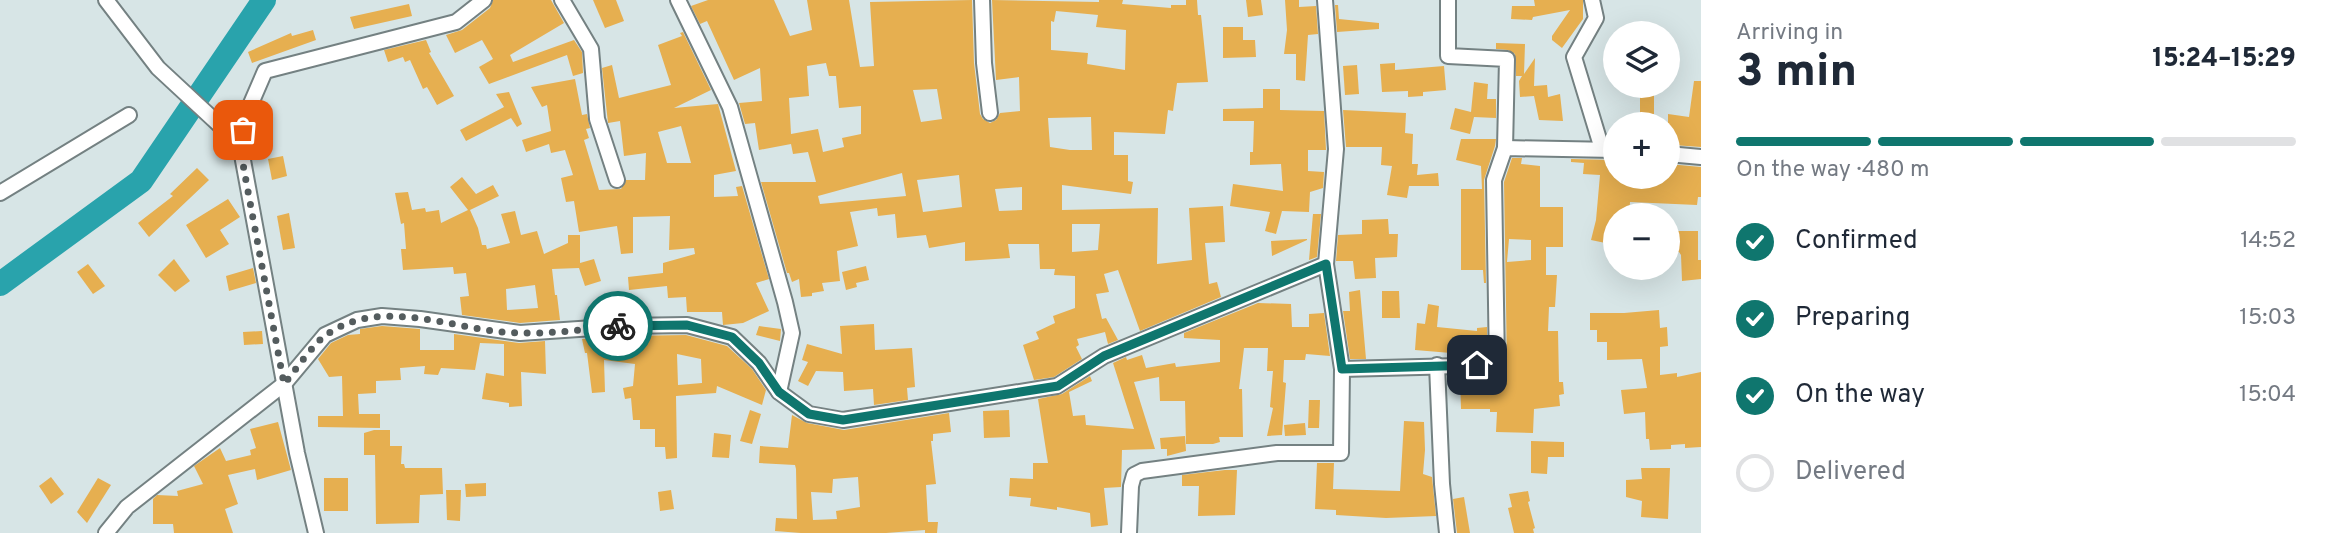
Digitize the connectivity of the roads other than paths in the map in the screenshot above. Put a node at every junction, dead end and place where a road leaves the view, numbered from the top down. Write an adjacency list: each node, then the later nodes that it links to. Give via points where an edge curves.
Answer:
1 (106, 0): 12 (street, via 158,68)
2 (484, 0): 12 (street, via 456,22 265,71)
3 (562, 0): 17 (street, via 591,49 597,119)
4 (678, 0): 23 (street, via 730,107 786,302 792,334)
5 (982, 0): 9 (street)
6 (1325, 0): 19 (street, via 1336,149)
7 (1448, 0): 13 (street, via 1448,56 1507,59)
8 (1592, 0): 11 (street, via 1596,18 1574,57)
9 (990, 113)
10 (130, 116): 18 (street)
11 (1603, 136)
12 (236, 141): 22 (street)
13 (1504, 148): 14 (street); 20 (street, via 1494,180 1497,365)
14 (1603, 150)
15 (1680, 155): 16 (street)
16 (1701, 157)
17 (617, 180)
18 (0, 193)
19 (1326, 264): 21 (street); 23 (street, via 1104,356 1058,386 843,420 809,414)
20 (1437, 365): 21 (street); 27 (street)
21 (1342, 369): 26 (street, via 1341,453 1277,453 1142,471 1134,475 1131,486)
22 (284, 384): 23 (street, via 325,335 357,320 382,316 520,334 687,325 732,337 759,363); 24 (street, via 128,507); 25 (street)
23 (779, 392)
24 (106, 533)
25 (316, 533)
26 (1129, 533)
27 (1447, 533)

